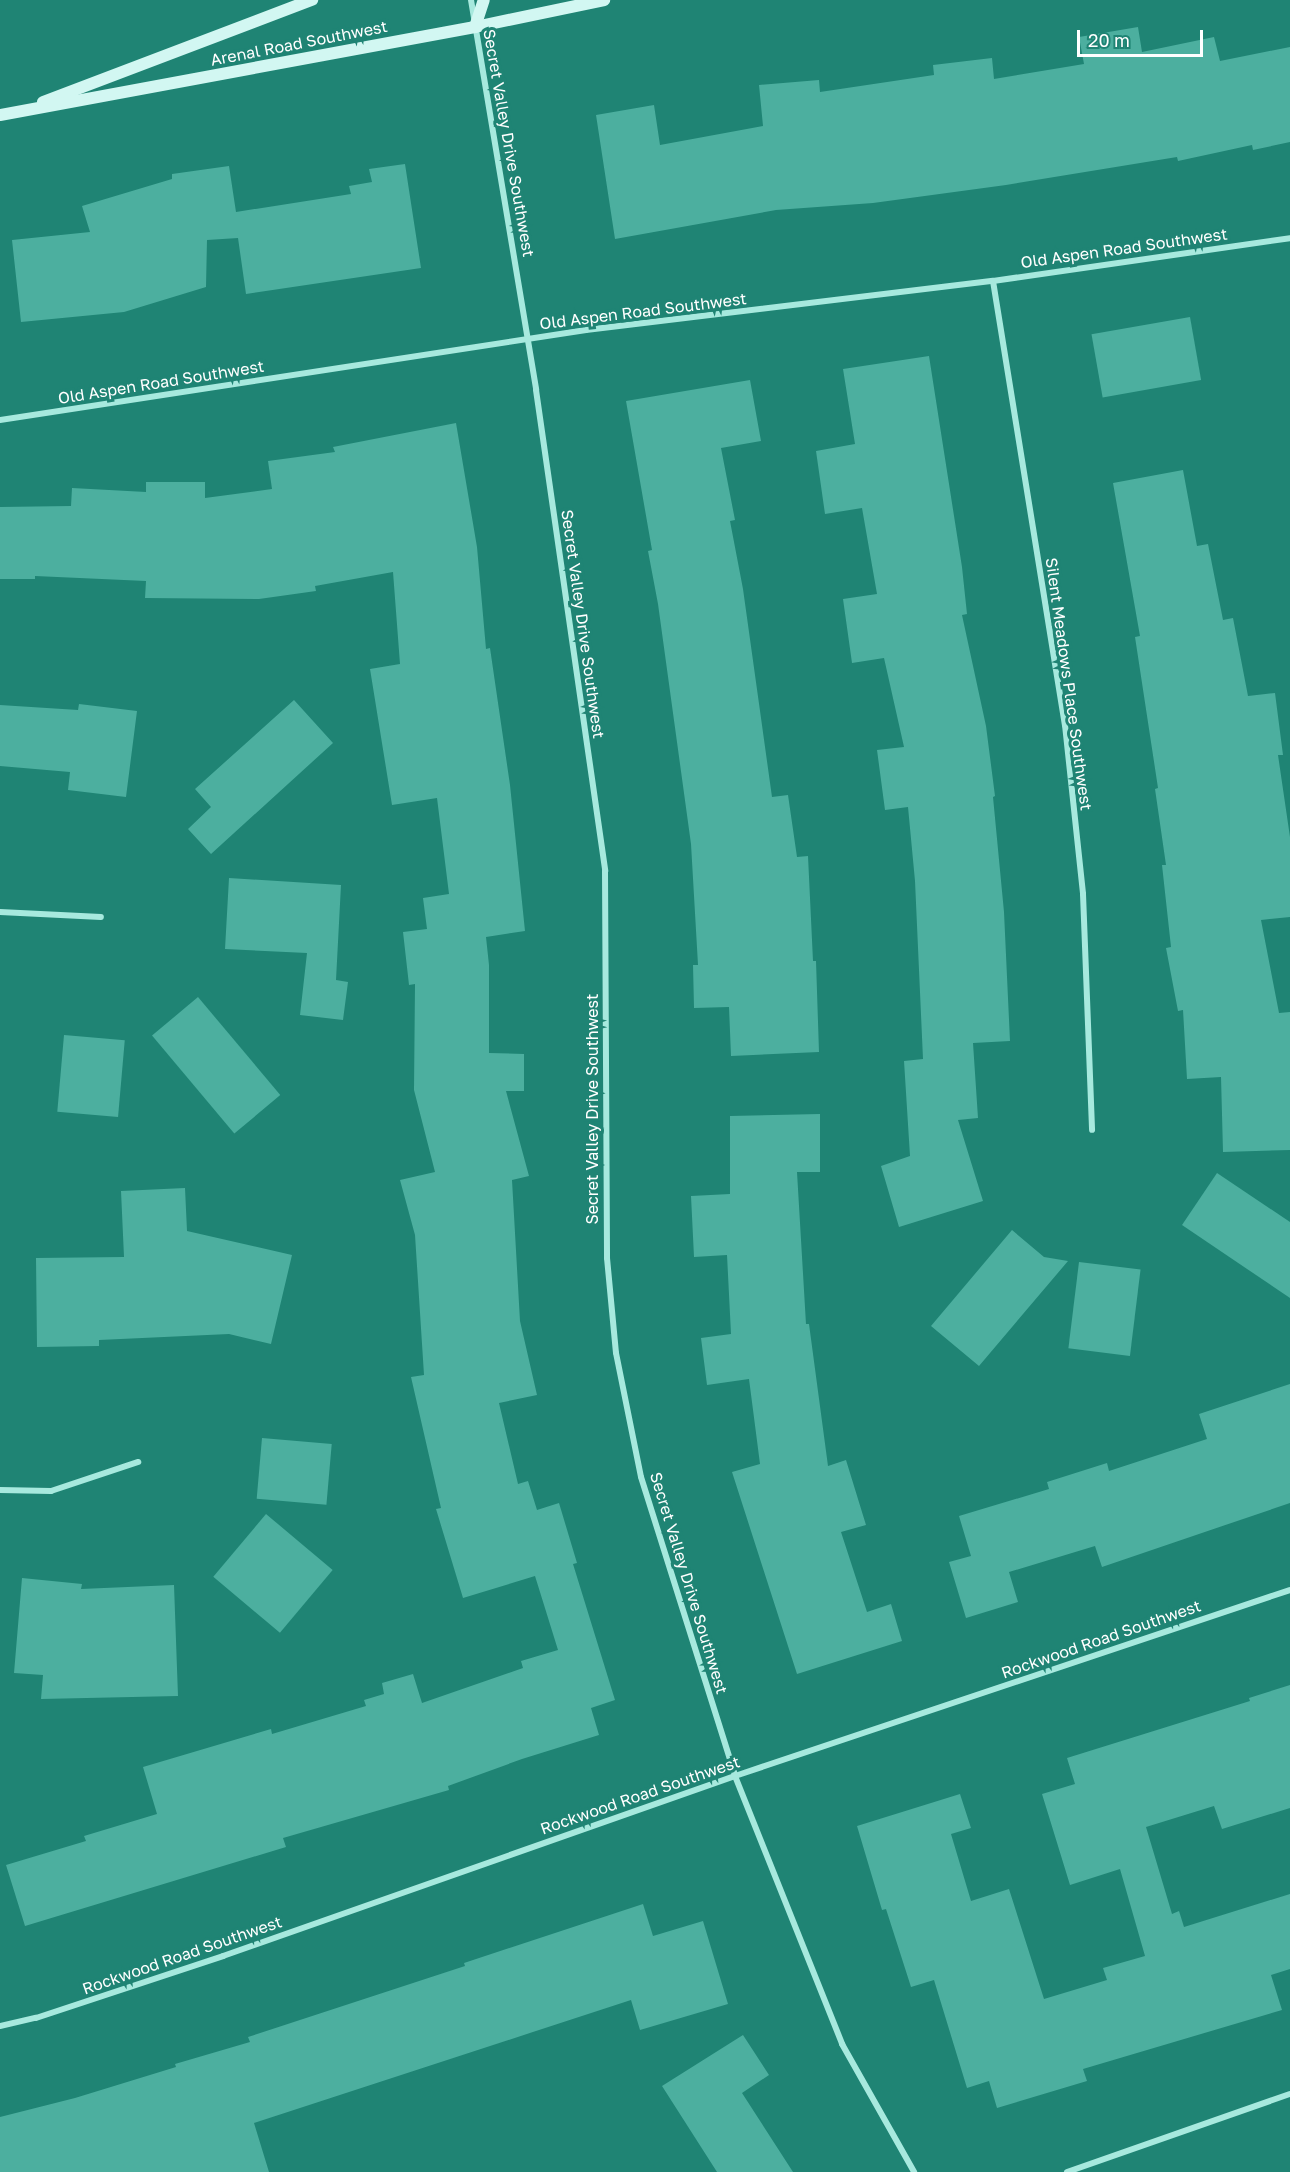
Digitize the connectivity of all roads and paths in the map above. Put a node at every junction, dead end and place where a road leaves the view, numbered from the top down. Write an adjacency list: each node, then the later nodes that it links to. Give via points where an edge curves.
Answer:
1 (312, 0): 6 (main road)
2 (471, 0): 5 (street, Secret Valley Drive Southwest)
3 (484, 0): 5 (main road)
4 (604, 0): 5 (main road, Arenal Road Southwest)
5 (475, 27): 6 (main road, Arenal Road Southwest); 10 (street, Secret Valley Drive Southwest)
6 (14, 113): 7 (main road, Arenal Road Southwest)
7 (0, 115)
8 (1290, 238): 9 (street, Old Aspen Road Southwest)
9 (993, 281): 10 (street, Old Aspen Road Southwest); 14 (street, Silent Meadows Place Southwest, via 1065,725 1083,894)
10 (527, 339): 11 (street, Old Aspen Road Southwest); 18 (street, Secret Valley Drive Southwest, via 605,871 607,1258 616,1353 641,1477)
11 (0, 420)
12 (0, 912): 13 (street)
13 (101, 917)
14 (1092, 1130)
15 (138, 1462): 16 (street, via 51,1491)
16 (0, 1490)
17 (1290, 1590): 18 (street, Rockwood Road Southwest)
18 (735, 1776): 19 (street, Rockwood Road Southwest, via 223,1956 36,2018); 21 (street, Secret Valley Drive Southwest, via 842,2044)
19 (0, 2026)
20 (1290, 2094): 22 (street)
21 (914, 2172)
22 (1067, 2172)

